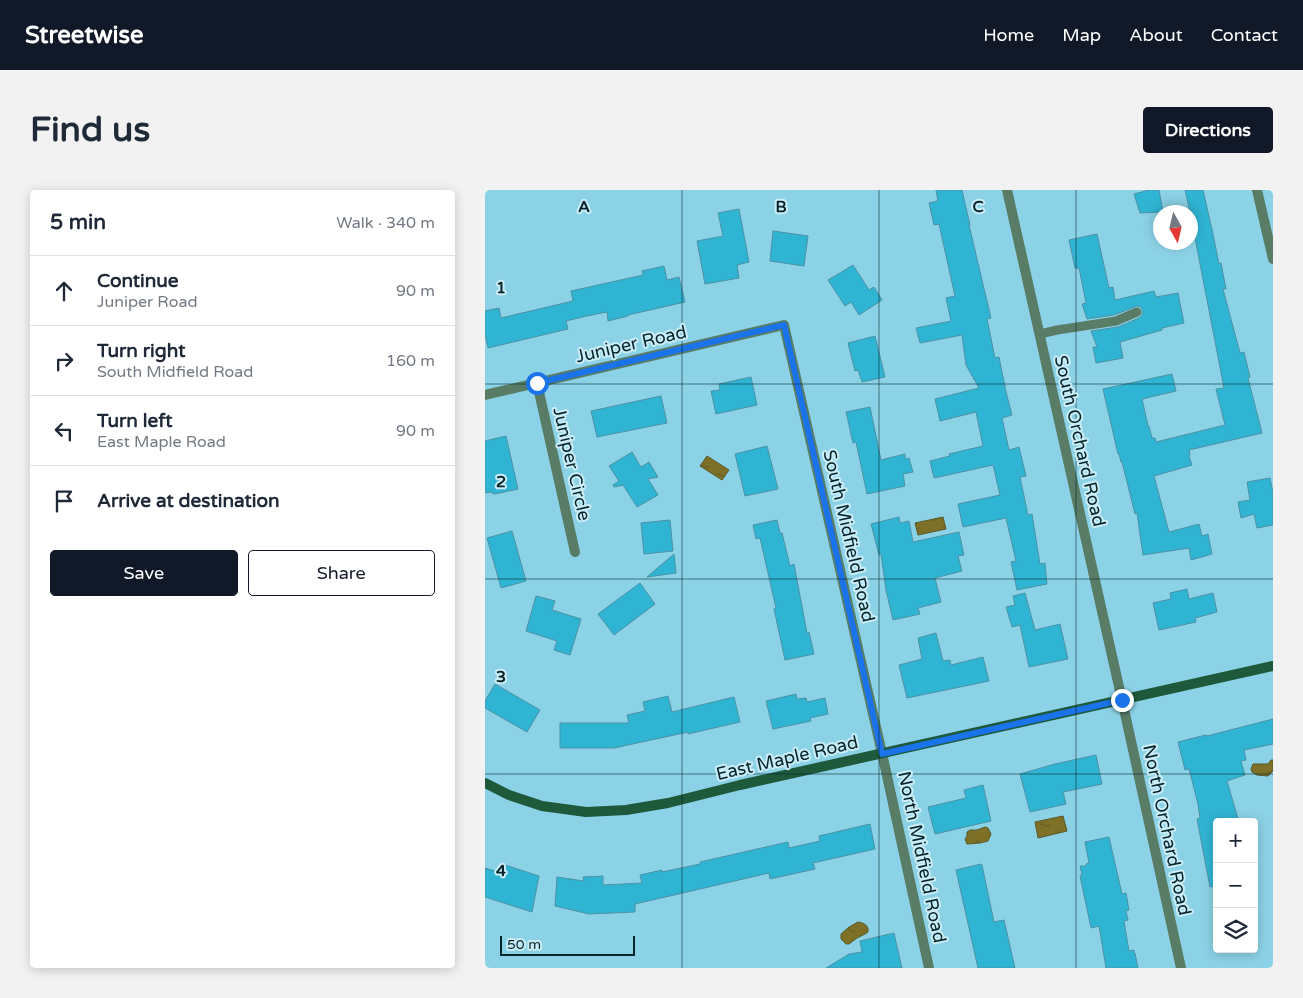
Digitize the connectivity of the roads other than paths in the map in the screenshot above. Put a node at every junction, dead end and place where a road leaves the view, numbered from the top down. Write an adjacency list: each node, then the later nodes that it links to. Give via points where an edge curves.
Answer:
1 (1007, 190): 6 (street, South Orchard Road)
2 (1257, 190): 3 (street)
3 (1273, 260)
4 (1137, 312): 6 (lane, via 1116,320)
5 (784, 325): 7 (street, Juniper Road); 12 (street, South Midfield Road)
6 (1040, 334): 11 (street, South Orchard Road)
7 (537, 383): 8 (street, Juniper Road); 9 (street, Juniper Circle)
8 (485, 395)
9 (575, 552)
10 (1273, 666): 11 (main road, East Maple Road)
11 (1122, 700): 12 (main road, East Maple Road); 15 (street, North Orchard Road)
12 (882, 754): 13 (main road, East Maple Road, via 626,810 586,812 542,806); 14 (street, North Midfield Road)
13 (485, 783)
14 (929, 968)
15 (1181, 968)

